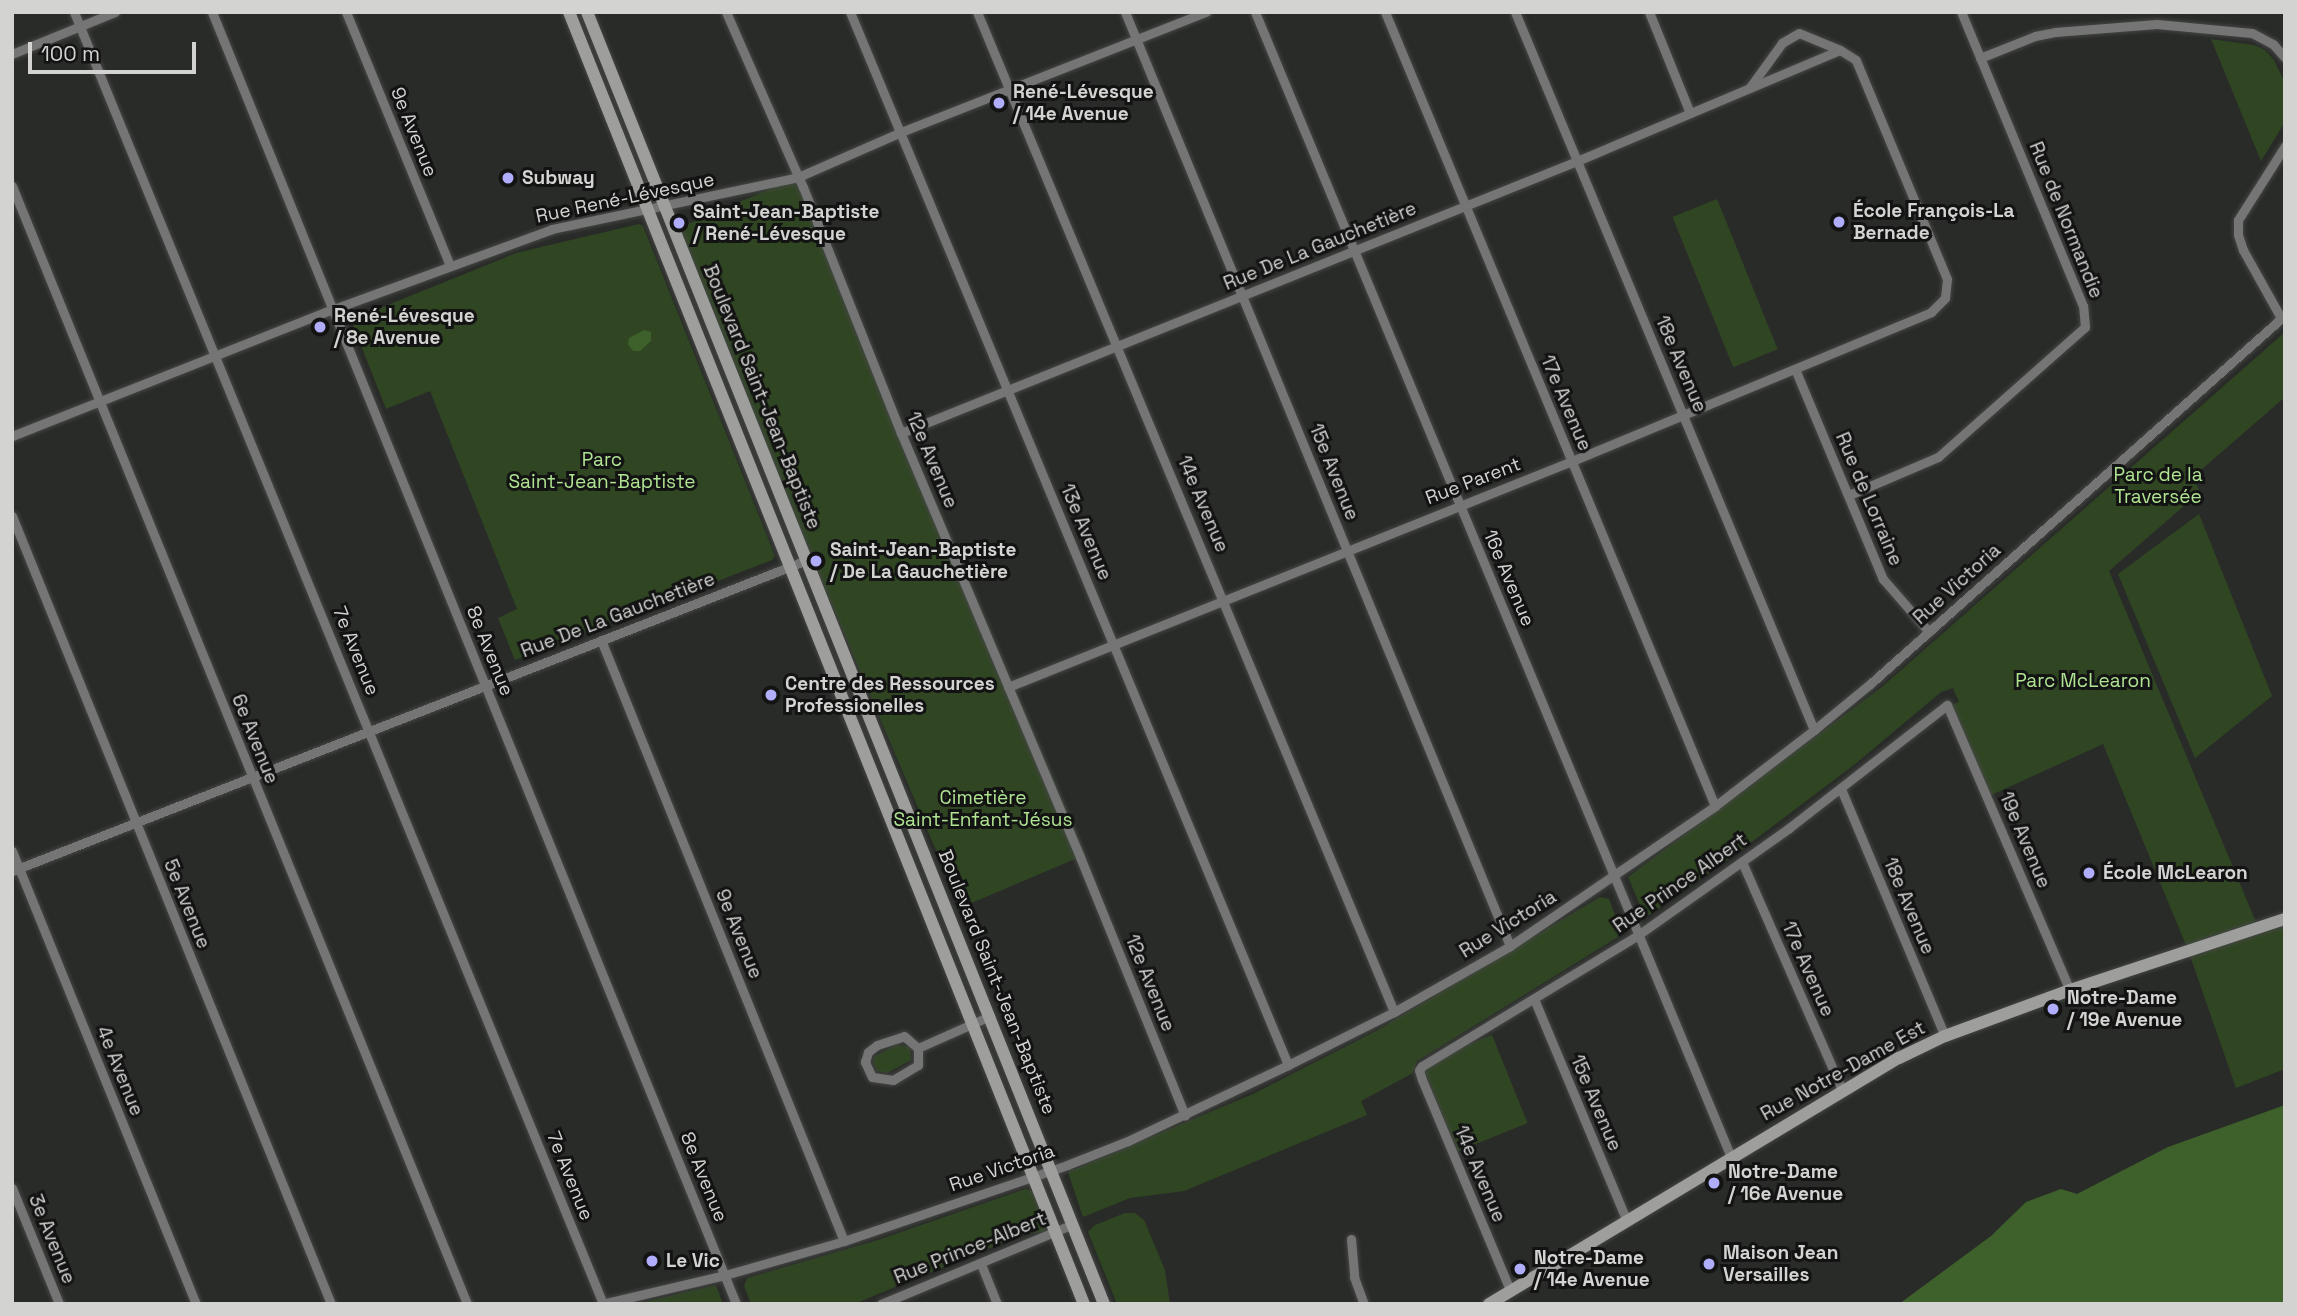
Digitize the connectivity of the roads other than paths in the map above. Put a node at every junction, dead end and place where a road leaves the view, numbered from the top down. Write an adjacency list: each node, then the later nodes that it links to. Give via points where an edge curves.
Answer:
1 (74, 12): 18 (street, 7e Avenue)
2 (115, 12): 18 (street)
3 (212, 12): 38 (street, 8e Avenue)
4 (346, 12): 36 (street, 9e Avenue)
5 (569, 12): 17 (main road, Boulevard Saint-Jean-Baptiste)
6 (726, 12): 30 (street, 12e Avenue)
7 (850, 12): 27 (street, 13e Avenue)
8 (976, 12): 25 (street, 14e Avenue)
9 (1125, 12): 19 (street, 15e Avenue)
10 (1206, 12): 19 (street, Rue René-Lévesque)
11 (1255, 12): 35 (street, 16e Avenue)
12 (1385, 12): 32 (street, 17e Avenue)
13 (1515, 12): 29 (street, 18e Avenue)
14 (1649, 12): 26 (street)
15 (1961, 12): 22 (street, Rue de Normandie)
16 (588, 15): 17 (main road); 33 (main road, Boulevard Saint-Jean-Baptiste)
17 (574, 25): 34 (main road, Boulevard Saint-Jean-Baptiste)
18 (79, 26): 21 (street); 41 (street, 7e Avenue)
19 (1137, 40): 25 (street, Rue René-Lévesque); 37 (street, 15e Avenue)
20 (1840, 50): 24 (street, Rue De La Gauchetière); 24 (street, via 1799,33 1782,43); 42 (street, Rue Parent, via 1856,60 1943,268 1945,298 1919,319)
21 (12, 54)
22 (1980, 58): 23 (street, via 2045,34 2157,24 2252,33 2273,44); 49 (street, Rue de Normandie, via 2084,306 2084,327 1938,457)
23 (2285, 58)
24 (1751, 87): 26 (street, Rue De La Gauchetière)
25 (1009, 91): 27 (street, Rue René-Lévesque); 40 (street, 14e Avenue)
26 (1690, 113): 29 (street, Rue De La Gauchetière)
27 (901, 132): 30 (street, Rue René-Lévesque); 43 (street, 13e Avenue)
28 (2285, 146): 39 (street, via 2238,220 2243,250)
29 (1577, 161): 32 (street, Rue De La Gauchetière); 45 (street, 18e Avenue)
30 (799, 177): 33 (street, Rue René-Lévesque); 46 (street, 12e Avenue)
31 (12, 186): 44 (street, 6e Avenue)
32 (1465, 206): 35 (street, Rue De La Gauchetière); 48 (street, 17e Avenue)
33 (665, 207): 34 (street, Rue René-Lévesque); 53 (main road, Boulevard Saint-Jean-Baptiste)
34 (648, 208): 36 (street, Rue René-Lévesque, via 552,229); 54 (main road, Boulevard Saint-Jean-Baptiste)
35 (1354, 250): 37 (street, Rue De La Gauchetière); 50 (street, 16e Avenue)
36 (450, 265): 38 (street, Rue René-Lévesque)
37 (1243, 296): 40 (street, Rue De La Gauchetière); 52 (street, 15e Avenue)
38 (331, 310): 41 (street, Rue René-Lévesque); 59 (street, 8e Avenue)
39 (2283, 317): 56 (street, Rue Victoria)
40 (1117, 347): 43 (street, Rue De La Gauchetière); 55 (street, 14e Avenue)
41 (217, 356): 44 (street, Rue René-Lévesque); 63 (street, 7e Avenue)
42 (1795, 369): 45 (street, Rue Parent); 49 (street, Rue de Lorraine)
43 (1006, 391): 46 (street, Rue De La Gauchetière); 58 (street, 13e Avenue)
44 (100, 402): 47 (street, Rue René-Lévesque); 64 (street, 6e Avenue)
45 (1684, 415): 48 (street, Rue Parent); 62 (street, 18e Avenue)
46 (901, 433): 60 (street, 12e Avenue)
47 (12, 436)
48 (1572, 461): 50 (street, Rue Parent); 66 (street, 17e Avenue)
49 (1849, 495): 56 (street, Rue de Lorraine, via 1883,579)
50 (1459, 505): 52 (street, Rue Parent); 71 (street, 16e Avenue)
51 (12, 516): 67 (street, 5e Avenue)
52 (1347, 550): 55 (street, Rue Parent); 74 (street, 15e Avenue)
53 (807, 560): 54 (street, Rue De La Gauchetière); 75 (main road, Boulevard Saint-Jean-Baptiste)
54 (791, 566): 57 (street, Rue De La Gauchetière); 76 (main road, Boulevard Saint-Jean-Baptiste)
55 (1224, 599): 58 (street, Rue Parent); 79 (street, 14e Avenue)
56 (1929, 632): 62 (street, Rue Victoria)
57 (601, 640): 59 (street, Rue De La Gauchetière); 96 (street, 9e Avenue)
58 (1114, 644): 60 (street, Rue Parent); 84 (street, 13e Avenue)
59 (485, 686): 63 (street, Rue De La Gauchetière); 98 (street, 8e Avenue)
60 (1008, 687): 87 (street, 12e Avenue)
61 (1947, 705): 65 (street, Rue Prince Albert); 77 (street, 19e Avenue)
62 (1814, 730): 66 (street, Rue Victoria)
63 (369, 731): 64 (street, Rue De La Gauchetière); 104 (street, 7e Avenue)
64 (252, 777): 67 (street, Rue De La Gauchetière); 103 (street, 6e Avenue)
65 (1841, 789): 69 (street, Rue Prince Albert); 82 (street, 18e Avenue)
66 (1715, 806): 71 (street, Rue Victoria)
67 (135, 822): 70 (street, Rue De La Gauchetière); 102 (street, 5e Avenue)
68 (12, 851): 70 (street, 4e Avenue)
69 (1742, 862): 73 (street, Rue Prince Albert); 86 (street, 17e Avenue)
70 (16, 870): 101 (street, 4e Avenue)
71 (1614, 876): 73 (street, 16e Avenue); 74 (street, Rue Victoria)
72 (2285, 919): 77 (main road, Rue Notre-Dame Est)
73 (1637, 935): 78 (street, Rue Prince Albert); 88 (street, 16e Avenue)
74 (1510, 946): 79 (street, Rue Victoria)
75 (964, 950): 76 (main road); 80 (main road, Boulevard Saint-Jean-Baptiste)
76 (946, 956): 81 (main road, Boulevard Saint-Jean-Baptiste)
77 (2070, 990): 82 (main road, Rue Notre-Dame Est)
78 (1534, 999): 85 (street, Rue Prince Albert); 92 (street, 15e Avenue)
79 (1394, 1012): 84 (street, Rue Victoria)
80 (990, 1016): 81 (street); 89 (main road, Boulevard Saint-Jean-Baptiste)
81 (973, 1024): 83 (street); 90 (main road, Boulevard Saint-Jean-Baptiste)
82 (1945, 1036): 86 (main road, Rue Notre-Dame Est)
83 (918, 1048): 83 (street, via 904,1036 894,1037 868,1052 866,1068 877,1080 893,1080 915,1069 920,1060)
84 (1289, 1065): 87 (street, Rue Victoria)
85 (1419, 1070): 99 (street, 14e Avenue)
86 (1842, 1090): 88 (main road, Rue Notre-Dame Est)
87 (1185, 1115): 89 (street, Rue Victoria)
88 (1731, 1157): 92 (main road, Rue Notre-Dame Est)
89 (1051, 1170): 90 (street, Rue Victoria); 93 (main road, Boulevard Saint-Jean-Baptiste)
90 (1034, 1176): 94 (main road, Boulevard Saint-Jean-Baptiste); 96 (street, Rue Victoria)
91 (12, 1188): 100 (street, 3e Avenue)
92 (1627, 1221): 99 (main road, Rue Notre-Dame Est)
93 (1073, 1224): 94 (street, Rue Prince-Albert); 109 (main road, Boulevard Saint-Jean-Baptiste)
94 (1055, 1232): 97 (street, Rue Prince-Albert); 108 (main road, Boulevard Saint-Jean-Baptiste)
95 (1351, 1239): 110 (street, via 1354,1277)
96 (844, 1241): 98 (street, Rue Victoria)
97 (981, 1264): 106 (street, Rue Prince-Albert); 107 (street)
98 (725, 1275): 104 (street, Rue Victoria); 105 (street, 8e Avenue)
99 (1510, 1290): 111 (main road, Rue Notre-Dame Est)
100 (59, 1304)
101 (196, 1304)
102 (331, 1304)
103 (467, 1304)
104 (602, 1304)
105 (736, 1304)
106 (881, 1304)
107 (997, 1304)
108 (1084, 1304)
109 (1104, 1304)
110 (1364, 1304)
111 (1489, 1304)

